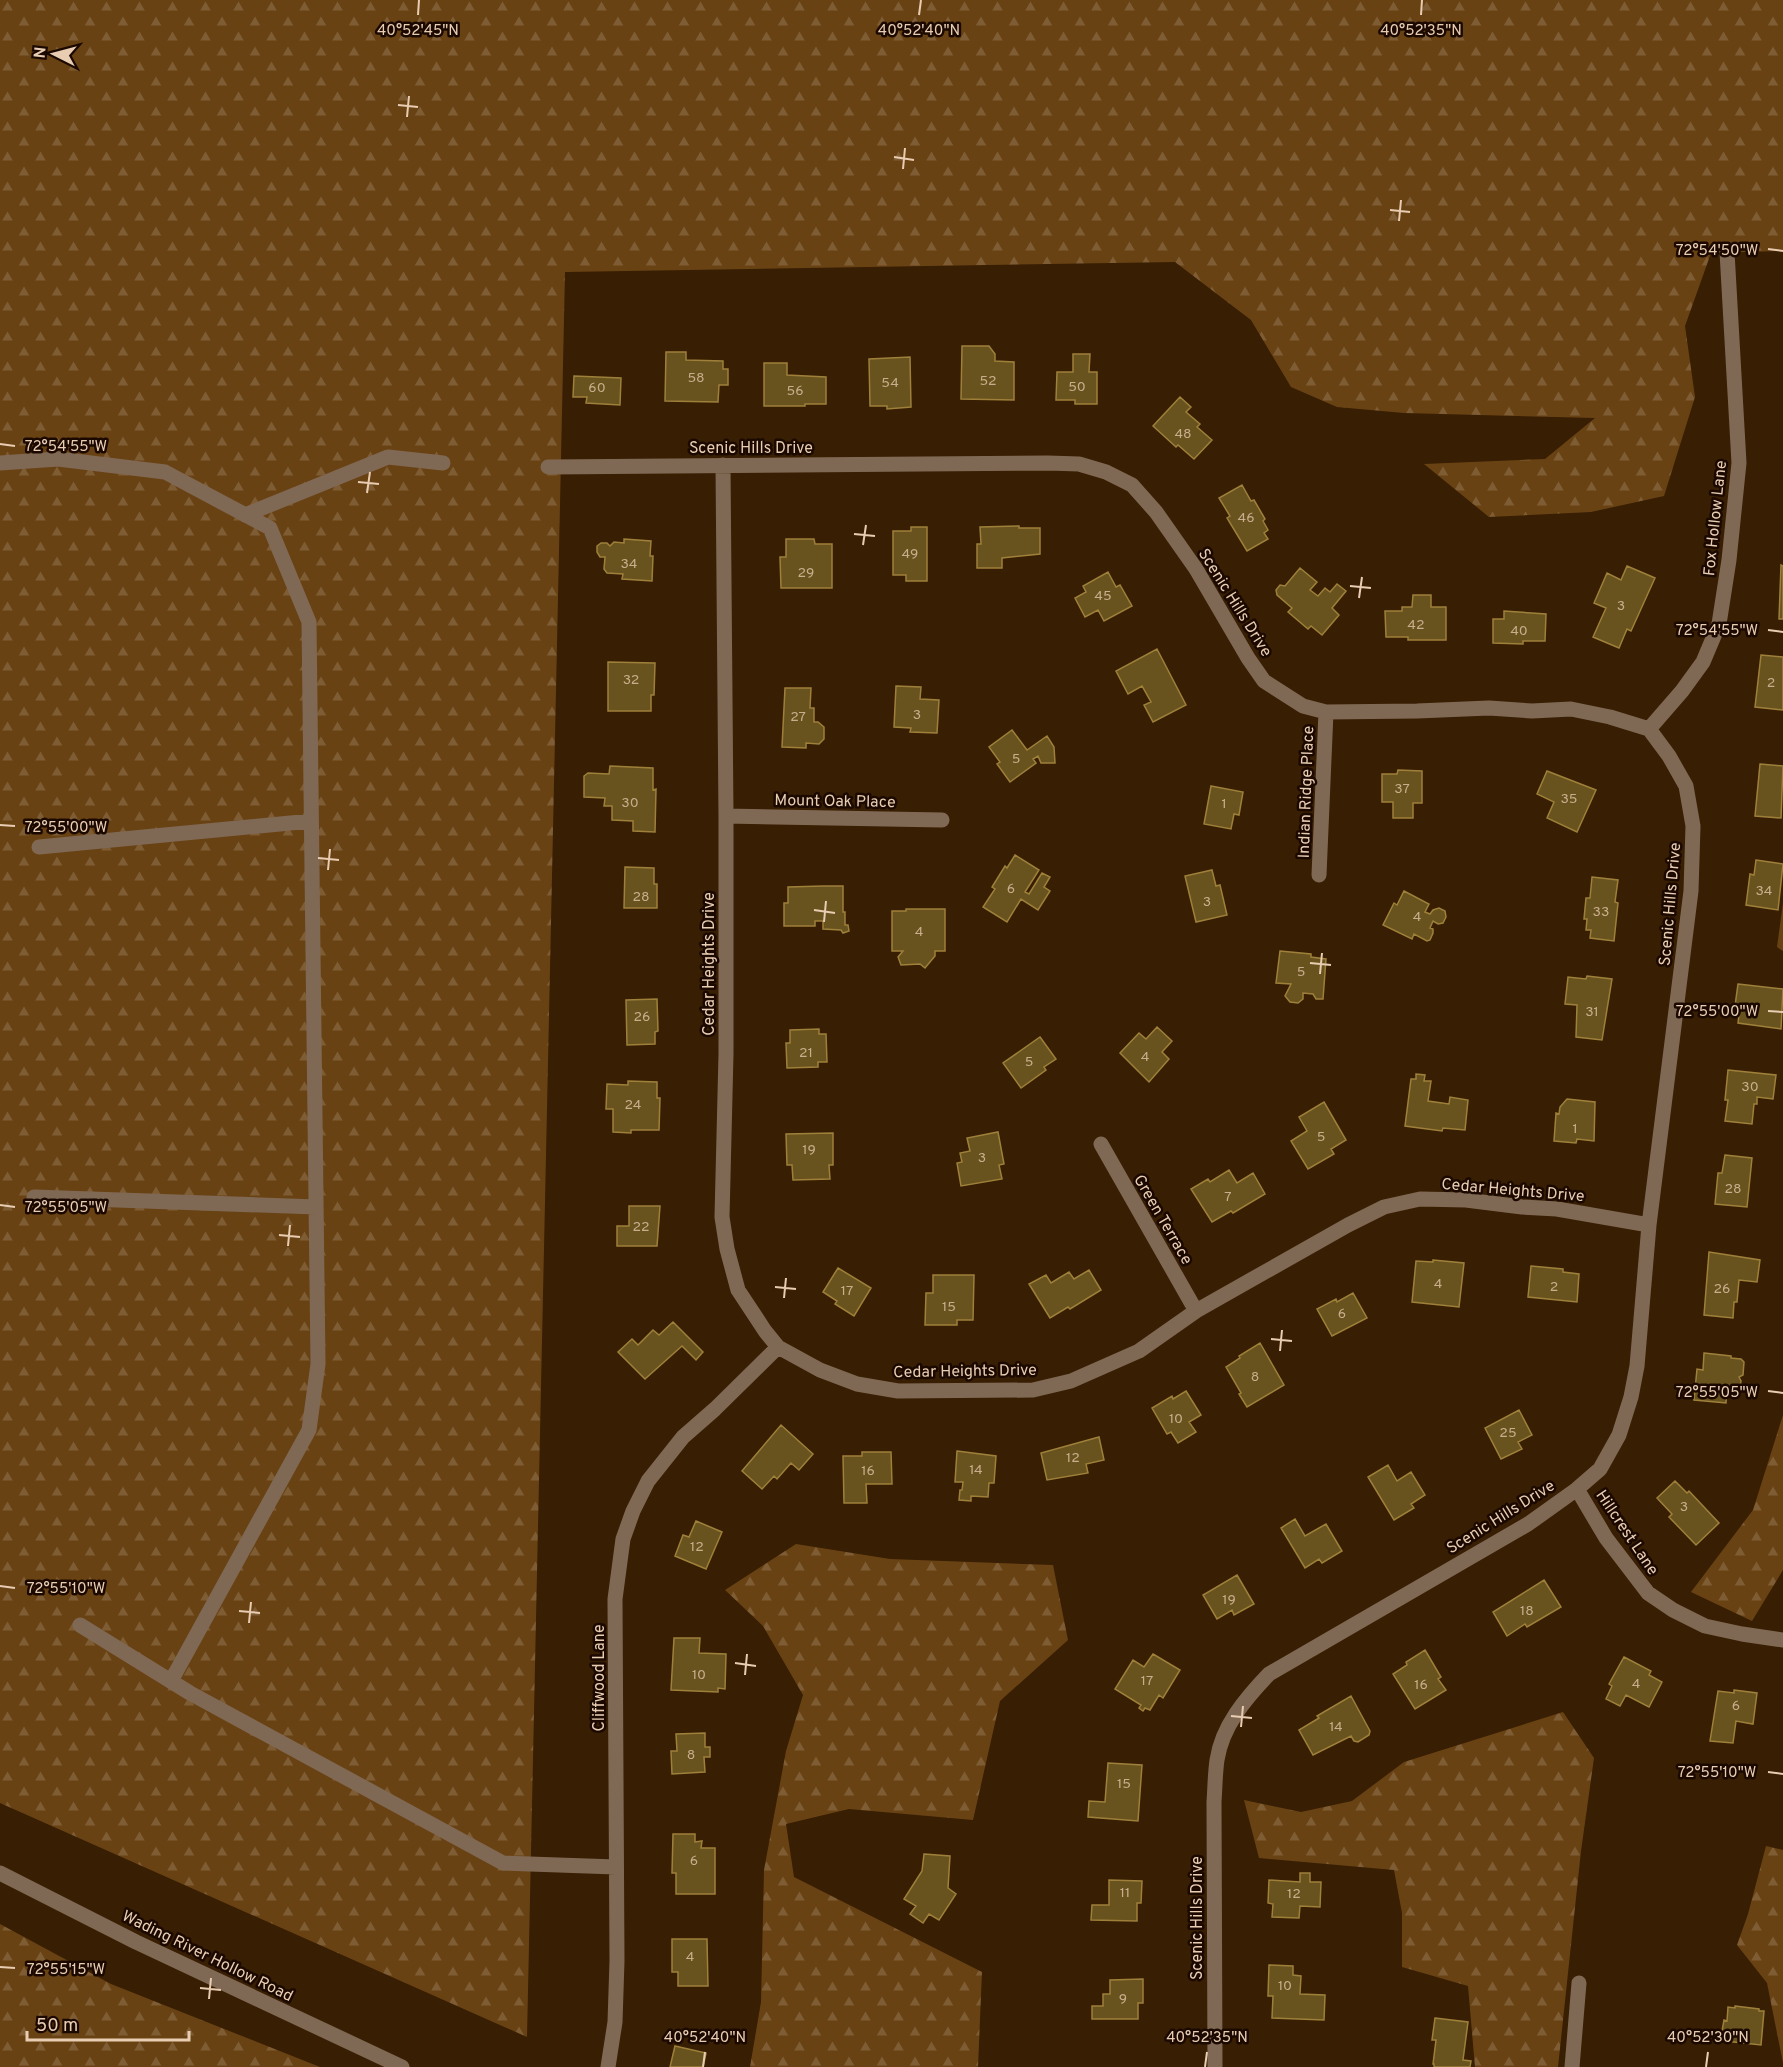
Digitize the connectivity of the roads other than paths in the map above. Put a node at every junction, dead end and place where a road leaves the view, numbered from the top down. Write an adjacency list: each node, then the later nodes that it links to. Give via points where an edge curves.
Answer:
1 (1727, 252): 8 (street, Fox Hollow Lane, via 1739,463 1719,624 1703,662)
2 (0, 463): 6 (street, via 58,459 165,472)
3 (443, 463): 6 (street, via 388,457)
4 (723, 465): 5 (street, Scenic Hills Drive); 7 (street, Scenic Hills Drive, via 1048,463 1079,464 1106,472 1132,484 1156,512 1196,569 1264,681 1303,706); 9 (street, Cedar Heights Drive)
5 (548, 467)
6 (245, 515): 11 (street, via 270,528 309,622)
7 (1326, 712): 8 (street, Scenic Hills Drive, via 1571,709); 13 (street, Indian Ridge Place)
8 (1649, 729): 17 (street, Scenic Hills Drive, via 1686,786 1693,826 1691,891)
9 (726, 816): 10 (street, Mount Oak Place); 19 (street, Cedar Heights Drive, via 722,1217 738,1290)
10 (942, 820)
11 (311, 821): 12 (street); 16 (street)
12 (39, 847)
13 (1319, 874)
14 (1101, 1144): 18 (street, Green Terrace)
15 (34, 1197): 16 (street)
16 (316, 1207): 23 (street, via 318,1364 309,1430)
17 (1649, 1225): 18 (street, Cedar Heights Drive, via 1557,1209 1420,1199 1384,1207); 20 (street, Scenic Hills Drive, via 1631,1397 1619,1435 1600,1469)
18 (1196, 1311): 19 (street, Cedar Heights Drive, via 1139,1351 1071,1382 1033,1390 898,1391 857,1384 820,1370)
19 (778, 1347): 24 (street, Cliffwood Lane, via 683,1437 648,1481 623,1539 615,1599)
20 (1577, 1489): 22 (street, Hillcrest Lane, via 1606,1538 1648,1593 1705,1626); 29 (street, Scenic Hills Drive, via 1528,1524 1269,1674 1247,1697 1229,1725 1217,1759 1214,1802)
21 (80, 1625): 23 (street)
22 (1783, 1640)
23 (171, 1681): 24 (street, via 503,1863)
24 (616, 1867): 28 (street, Cliffwood Lane, via 615,2022)
25 (0, 1873): 27 (street, Wading River Hollow Road, via 136,1942)
26 (1579, 1983): 30 (street)
27 (402, 2067)
28 (608, 2067)
29 (1215, 2067)
30 (1572, 2067)

